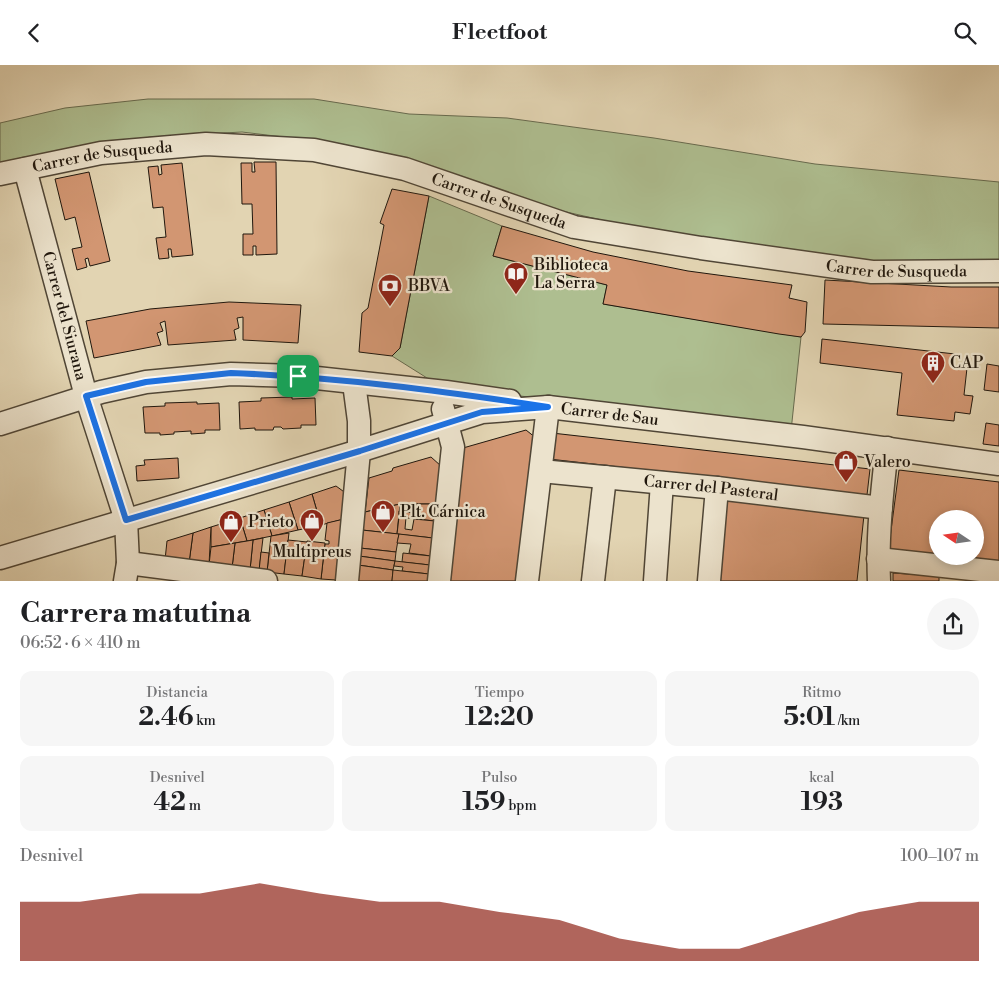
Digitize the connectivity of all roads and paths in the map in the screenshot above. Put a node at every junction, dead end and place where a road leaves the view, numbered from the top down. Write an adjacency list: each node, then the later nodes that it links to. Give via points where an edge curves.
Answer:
1 (25, 169): 2 (street, Carrer de Susqueda); 3 (street, Carrer de Susqueda, via 100,153 206,144 314,150 405,169 574,227 872,272); 6 (street, Carrer del Siurana)
2 (0, 173)
3 (999, 271)
4 (354, 383): 5 (street); 6 (street, via 231,373 146,382); 11 (street)
5 (439, 391): 7 (street); 8 (street)
6 (86, 396): 9 (street); 18 (street, Carrer del Siurana)
7 (548, 407): 8 (street, Carrer de Sau, via 482,412); 10 (street, Carrer de Sau); 13 (street)
8 (446, 423): 11 (street, Carrer de Sau); 26 (street, via 453,447)
9 (0, 424)
10 (887, 448): 12 (street, Carrer de Sau); 17 (street)
11 (360, 451): 18 (street, Carrer de Sau); 25 (street)
12 (999, 464)
13 (541, 471): 14 (street, Carrer del Pasteral); 27 (street)
14 (605, 477): 15 (street, Carrer del Pasteral); 28 (street)
15 (662, 483): 16 (street, Carrer del Pasteral); 29 (street)
16 (717, 488): 17 (street, Carrer del Pasteral); 30 (street)
17 (881, 508): 20 (street)
18 (126, 520): 19 (street, Carrer de Sau); 21 (street, Carrer del Siurana)
19 (0, 558)
20 (878, 559): 23 (street); 31 (street)
21 (127, 572): 24 (street)
22 (999, 572): 23 (street)
23 (947, 574)
24 (266, 581)
25 (347, 581)
26 (439, 581)
27 (527, 581)
28 (593, 581)
29 (655, 581)
30 (709, 581)
31 (879, 581)

